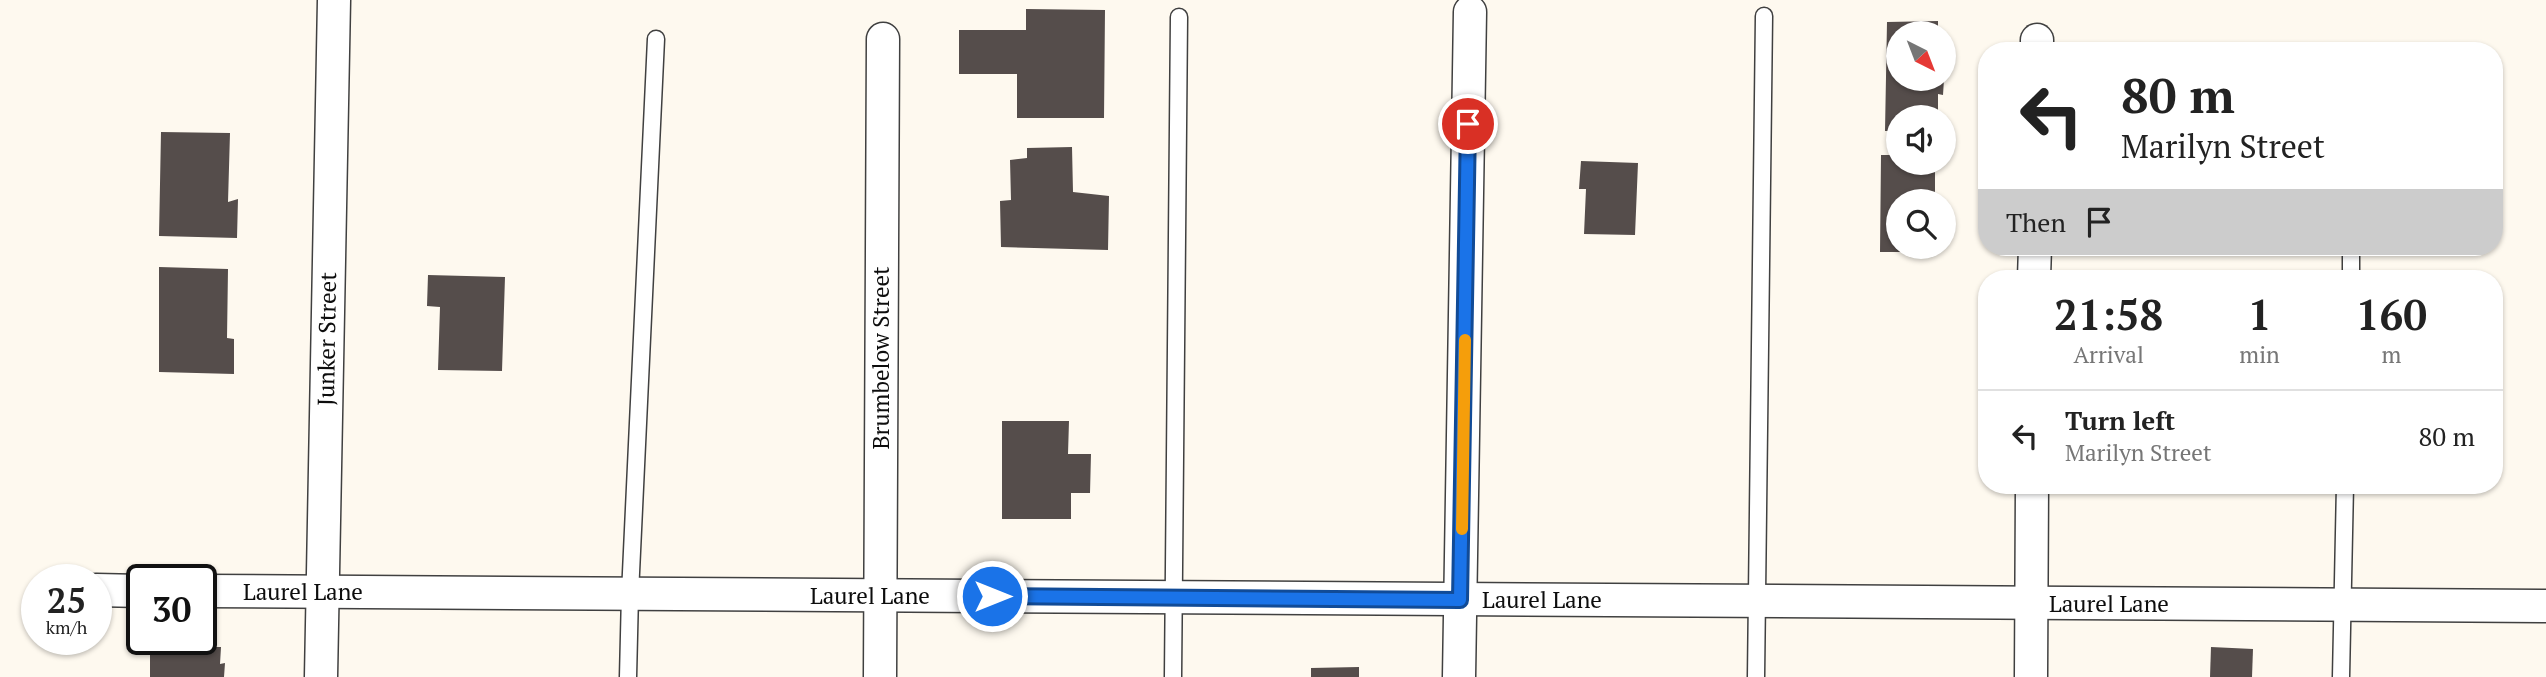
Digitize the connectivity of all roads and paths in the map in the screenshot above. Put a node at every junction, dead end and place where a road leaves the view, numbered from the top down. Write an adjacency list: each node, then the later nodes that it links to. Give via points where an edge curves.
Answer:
1 (334, 0): 10 (street, Junker Street)
2 (1470, 12): 14 (street)
3 (1764, 16): 15 (lane)
4 (1179, 17): 13 (lane)
5 (656, 39): 11 (lane)
6 (883, 39): 12 (street, Brumbelow Street)
7 (2032, 494): 16 (street)
8 (2346, 494): 17 (lane)
9 (217, 591): 10 (street, Laurel Lane)
10 (323, 592): 11 (street, Laurel Lane); 19 (street, Junker Street)
11 (629, 594): 12 (street, Laurel Lane); 20 (lane)
12 (880, 596): 13 (street, Laurel Lane); 21 (street, Brumbelow Street)
13 (1173, 597): 14 (street, Laurel Lane); 22 (lane)
14 (1460, 600): 15 (street, Laurel Lane); 23 (street)
15 (1757, 601): 16 (street, Laurel Lane); 24 (lane)
16 (2031, 603): 17 (street, Laurel Lane); 25 (street)
17 (2343, 605): 18 (street, Laurel Lane); 26 (lane)
18 (2546, 606)
19 (321, 677)
20 (628, 677)
21 (880, 677)
22 (1173, 677)
23 (1459, 677)
24 (1756, 677)
25 (2031, 677)
26 (2341, 677)

